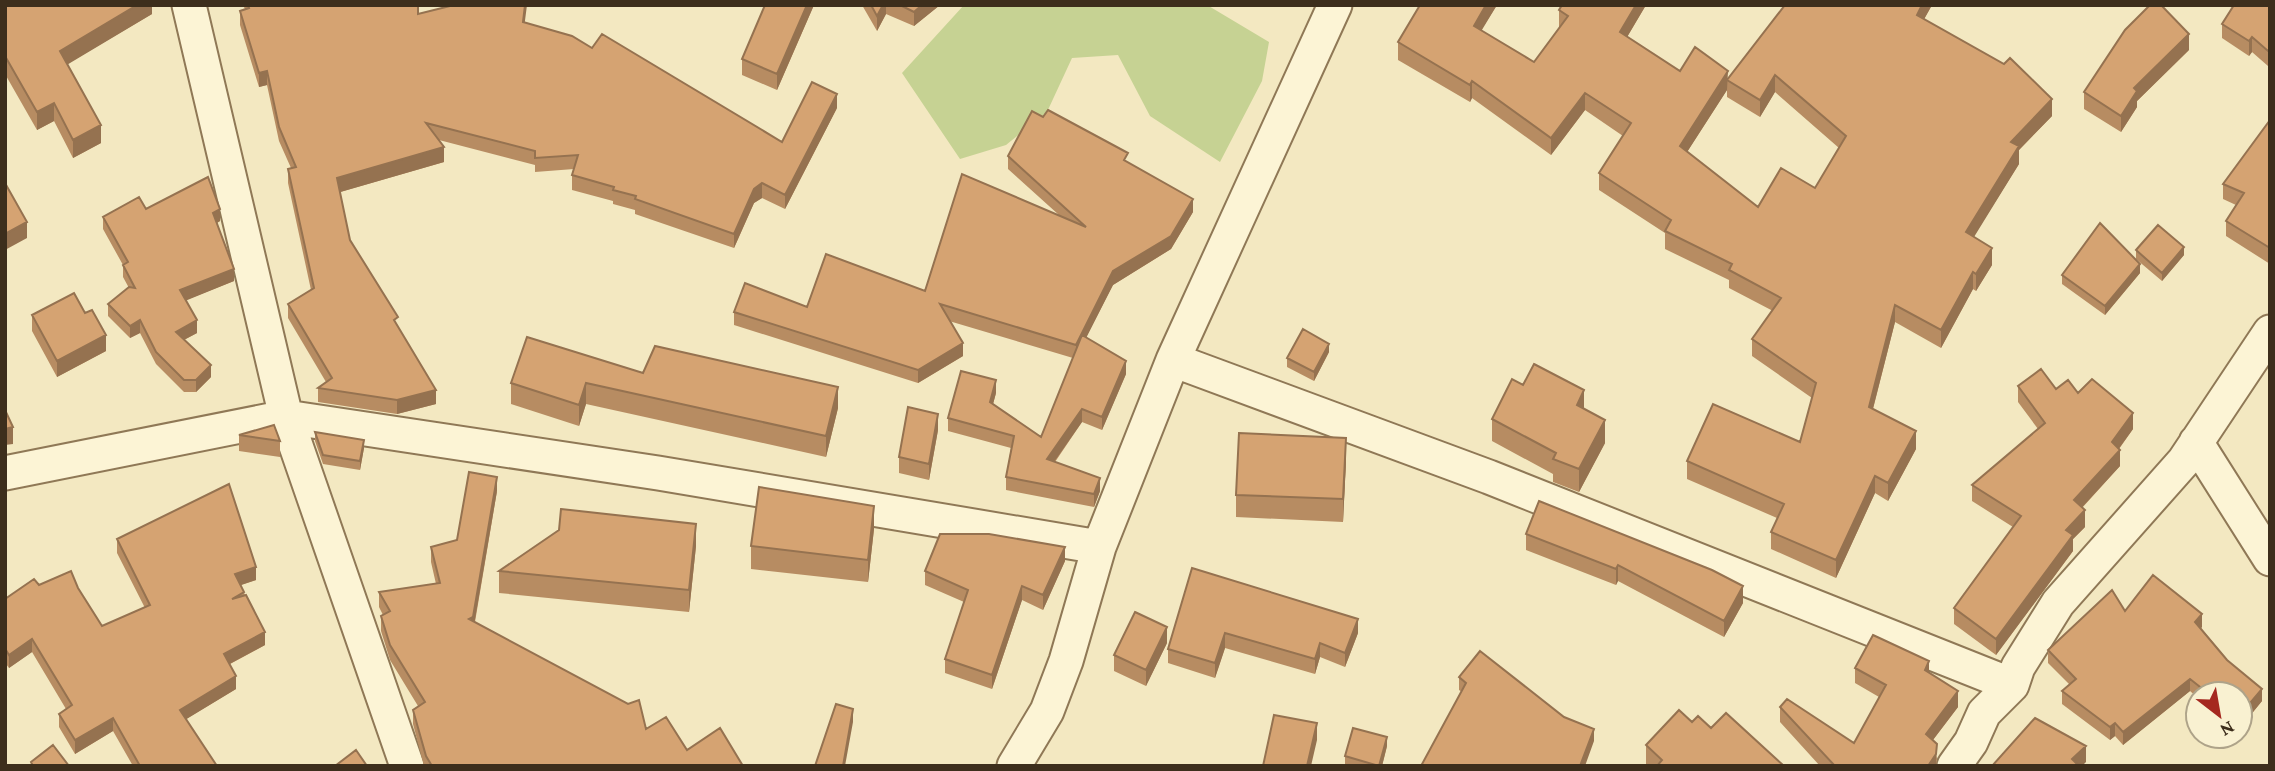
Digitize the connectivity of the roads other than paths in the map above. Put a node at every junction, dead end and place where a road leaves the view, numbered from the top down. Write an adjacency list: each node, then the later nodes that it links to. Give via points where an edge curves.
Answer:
1 (189, 5): 5 (street)
2 (1335, 5): 4 (street)
3 (2270, 332): 6 (street)
4 (1173, 360): 8 (street); 10 (street, via 1489,477)
5 (286, 417): 7 (street); 8 (street); 11 (street)
6 (2196, 442): 9 (street); 10 (street, via 2057,603)
7 (5, 473)
8 (1099, 547): 12 (street, via 1047,711)
9 (2270, 559)
10 (2012, 685): 13 (street, via 1984,713)
11 (407, 766)
12 (1014, 766)
13 (1954, 766)

